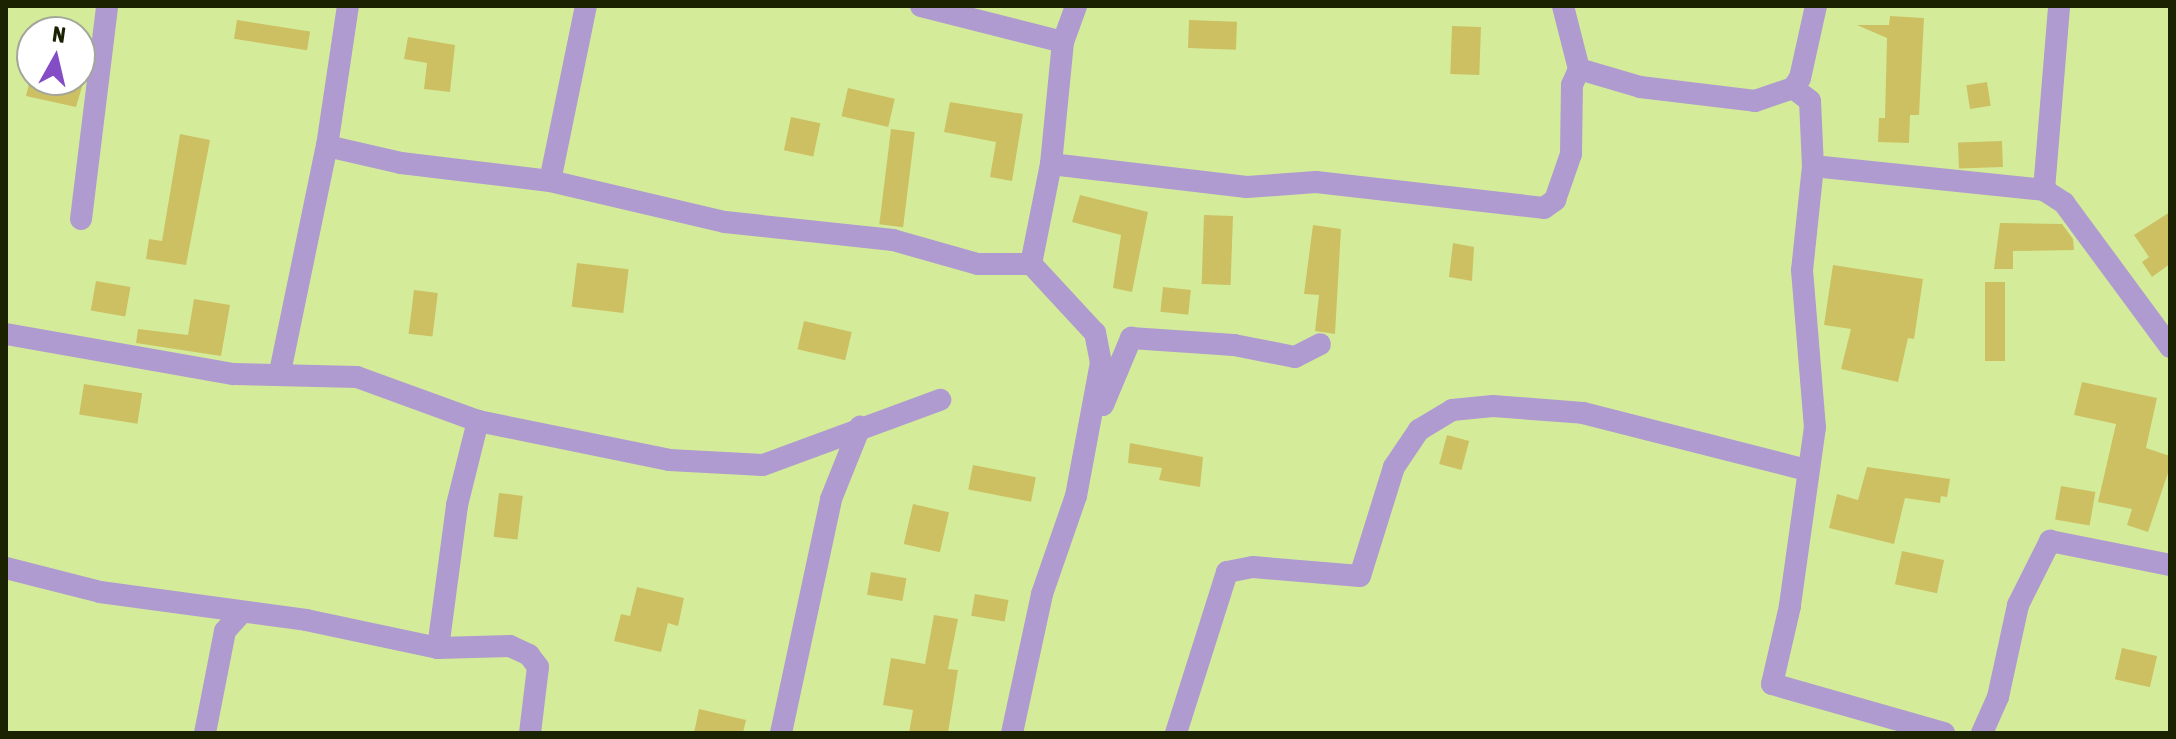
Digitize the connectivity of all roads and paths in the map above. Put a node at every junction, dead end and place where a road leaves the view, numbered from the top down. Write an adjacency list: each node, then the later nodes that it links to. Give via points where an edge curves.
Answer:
1 (107, 6): 17 (street)
2 (348, 6): 12 (street)
3 (586, 6): 15 (street)
4 (921, 6): 9 (street)
5 (1076, 6): 9 (street)
6 (1563, 6): 10 (street)
7 (1816, 6): 11 (street, via 1807,65)
8 (2059, 6): 16 (street)
9 (1063, 42): 13 (street)
10 (1579, 69): 11 (street, via 1640,87 1739,102); 13 (street, via 1572,85 1571,154 1555,200 1544,208 1316,182 1247,187)
11 (1793, 88): 14 (street, via 1810,101)
12 (327, 146): 15 (street, via 401,163); 22 (street)
13 (1051, 164): 18 (street)
14 (1813, 166): 16 (street); 27 (street, via 1802,270 1815,427)
15 (550, 181): 18 (street, via 725,222 893,240 978,264)
16 (2044, 190): 21 (street, via 2064,203)
17 (81, 219)
18 (1031, 264): 26 (street, via 1095,333 1101,363)
19 (6, 334): 22 (street, via 234,374)
20 (1320, 344): 26 (street, via 1295,357 1234,345 1131,338)
21 (2170, 347)
22 (280, 372): 24 (street, via 357,377)
23 (940, 400): 25 (street)
24 (478, 421): 25 (street, via 656,458 750,465 785,458); 33 (street, via 457,505)
25 (860, 427): 36 (street, via 831,499)
26 (1090, 436): 37 (street, via 1076,496 1042,594)
27 (1806, 470): 38 (street, via 1583,413 1493,406 1452,410 1419,430 1394,467 1360,576 1253,567 1227,572); 39 (street, via 1790,606 1772,684)
28 (2170, 565): 40 (street, via 2050,541 2018,605 1998,697)
29 (6, 568): 30 (street, via 100,592)
30 (209, 606): 31 (street); 32 (street)
31 (242, 612): 32 (street); 33 (street)
32 (225, 631): 34 (street)
33 (438, 648): 35 (street, via 494,643 529,655 538,667 539,693)
34 (205, 733)
35 (530, 733)
36 (781, 733)
37 (1012, 733)
38 (1176, 733)
39 (1944, 733)
40 (1982, 733)

